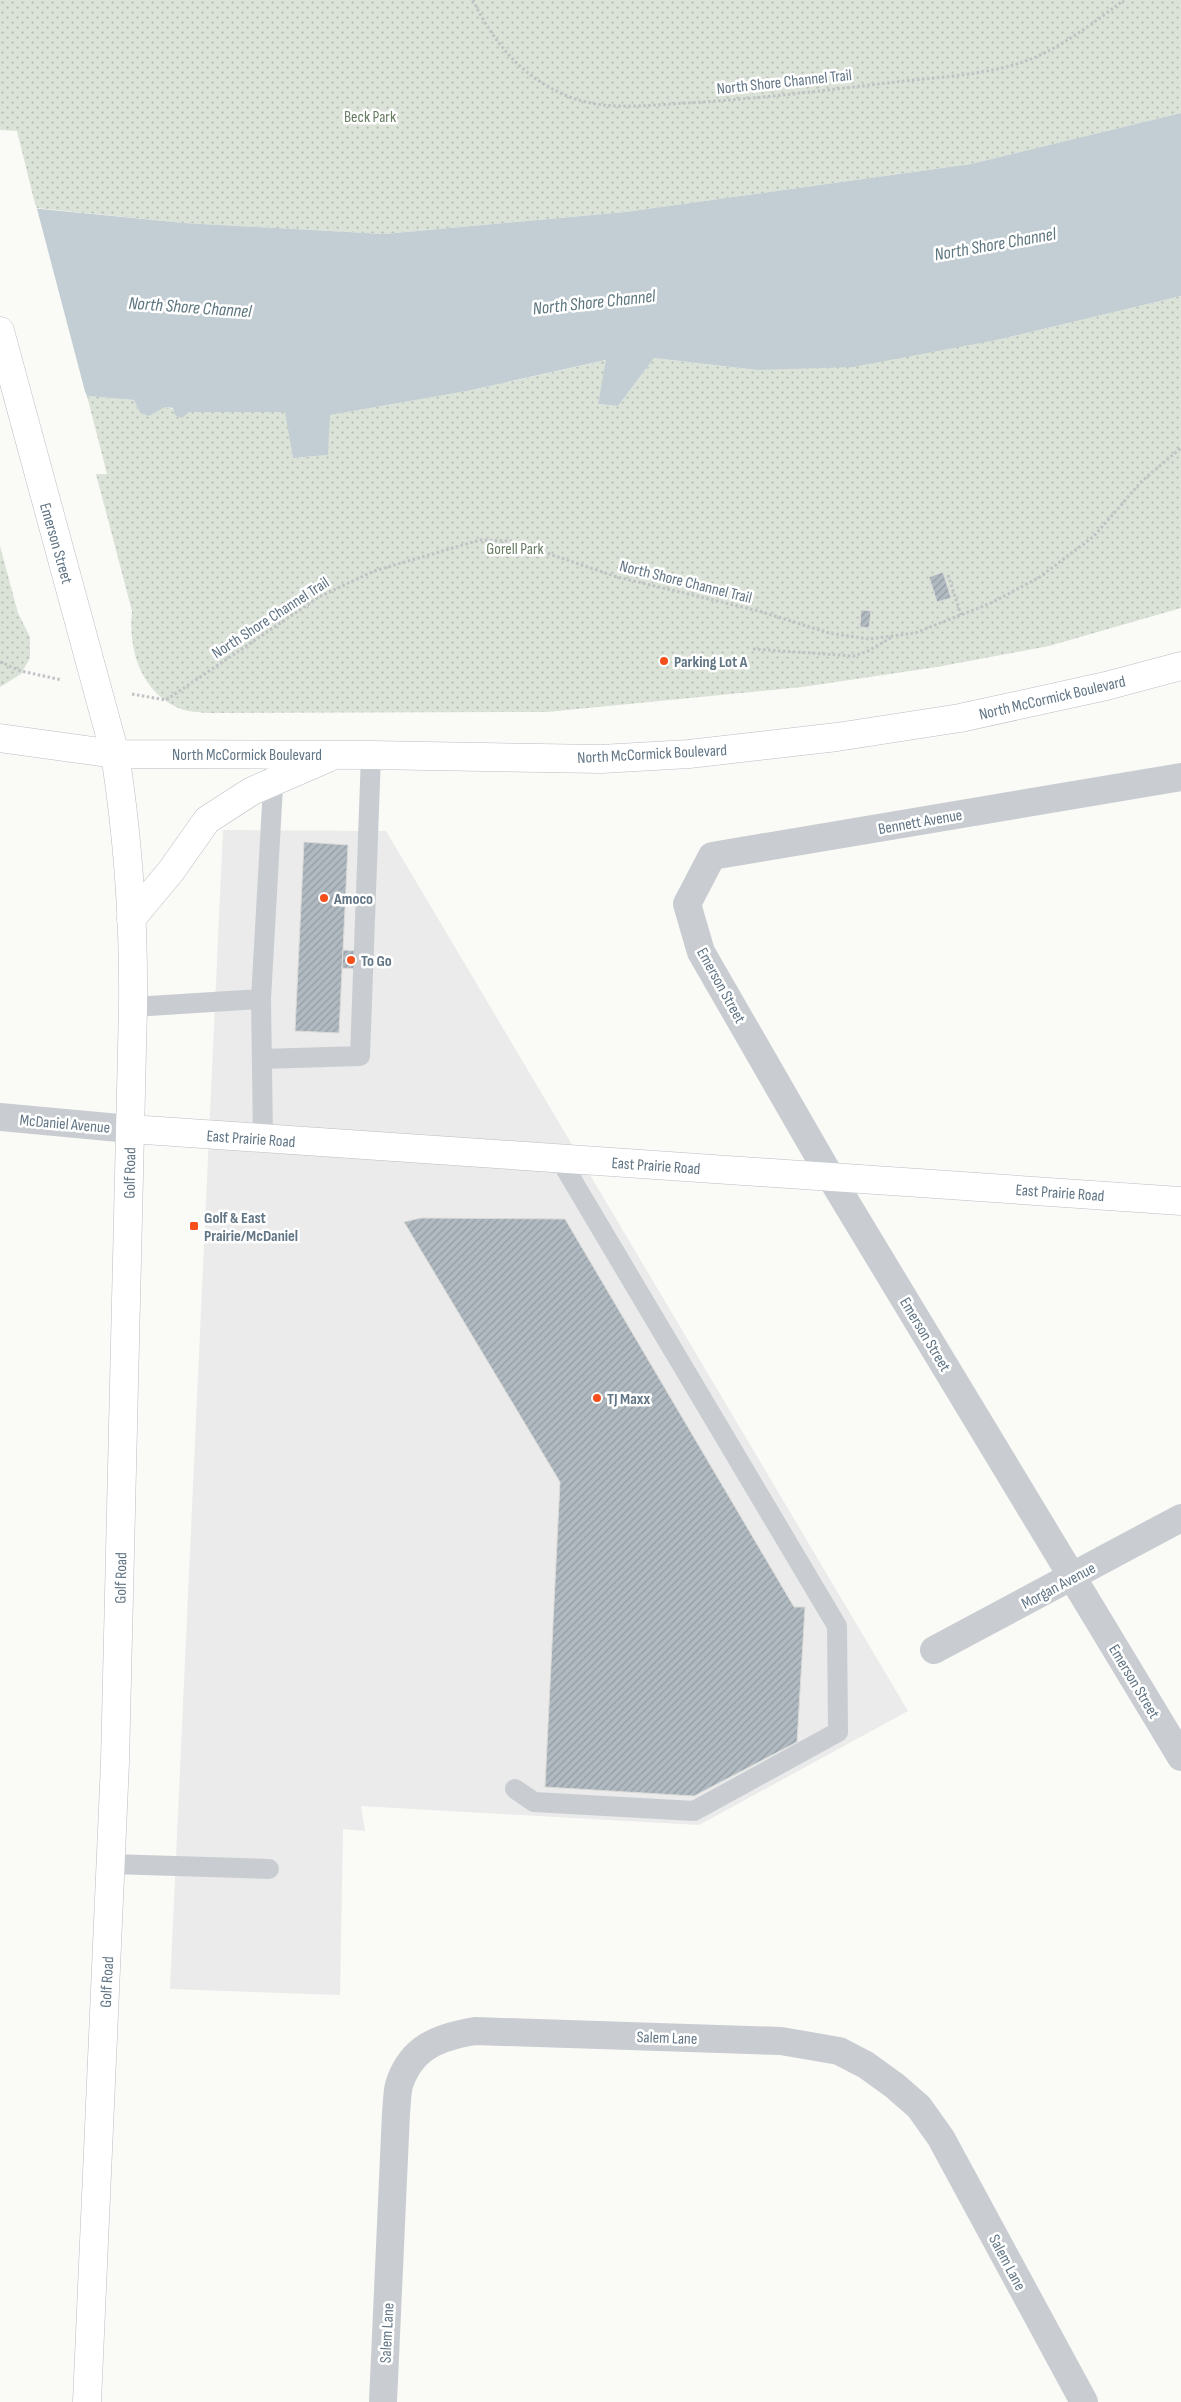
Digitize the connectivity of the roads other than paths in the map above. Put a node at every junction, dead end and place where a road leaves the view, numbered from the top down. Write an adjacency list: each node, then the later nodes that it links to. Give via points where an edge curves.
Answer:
1 (0, 331): 4 (main road, Emerson Street)
2 (1181, 666): 7 (main road, North McCormick Boulevard, via 960,718 836,737 689,754 602,759)
3 (0, 738): 4 (main road, North McCormick Boulevard)
4 (115, 754): 5 (main road, North McCormick Boulevard); 11 (main road, Golf Road, via 124,814)
5 (274, 754): 6 (main road, North McCormick Boulevard); 9 (lane)
6 (335, 754): 7 (main road, North McCormick Boulevard); 9 (main road)
7 (371, 755): 14 (lane, via 360,1056)
8 (1181, 777): 10 (street, Bennett Avenue, via 712,856)
9 (274, 782): 11 (main road, via 252,791 207,820); 12 (lane)
10 (687, 904): 19 (street, Emerson Street, via 701,952)
11 (131, 919): 13 (main road, Golf Road)
12 (261, 999): 13 (lane); 14 (lane)
13 (132, 1007): 16 (main road, Golf Road)
14 (262, 1059): 17 (lane)
15 (0, 1117): 16 (street, McDaniel Avenue)
16 (130, 1129): 17 (main road, East Prairie Road); 26 (main road, Golf Road)
17 (263, 1138): 18 (main road, East Prairie Road)
18 (559, 1158): 19 (main road, East Prairie Road); 25 (lane, via 837,1626 838,1732 694,1812 534,1802)
19 (830, 1176): 20 (main road, East Prairie Road); 22 (street, Emerson Street)
20 (1181, 1201)
21 (1181, 1518): 22 (street, Morgan Avenue)
22 (1072, 1577): 23 (street, Morgan Avenue); 24 (street, Emerson Street)
23 (934, 1650)
24 (1181, 1757)
25 (515, 1789)
26 (111, 1864): 27 (lane); 28 (main road, Golf Road)
27 (269, 1869)
28 (87, 2402)
29 (383, 2402): 30 (street, Salem Lane, via 399,2085 409,2065 434,2041 475,2031 781,2041 839,2051 866,2065 919,2107 941,2138)
30 (1084, 2402)

